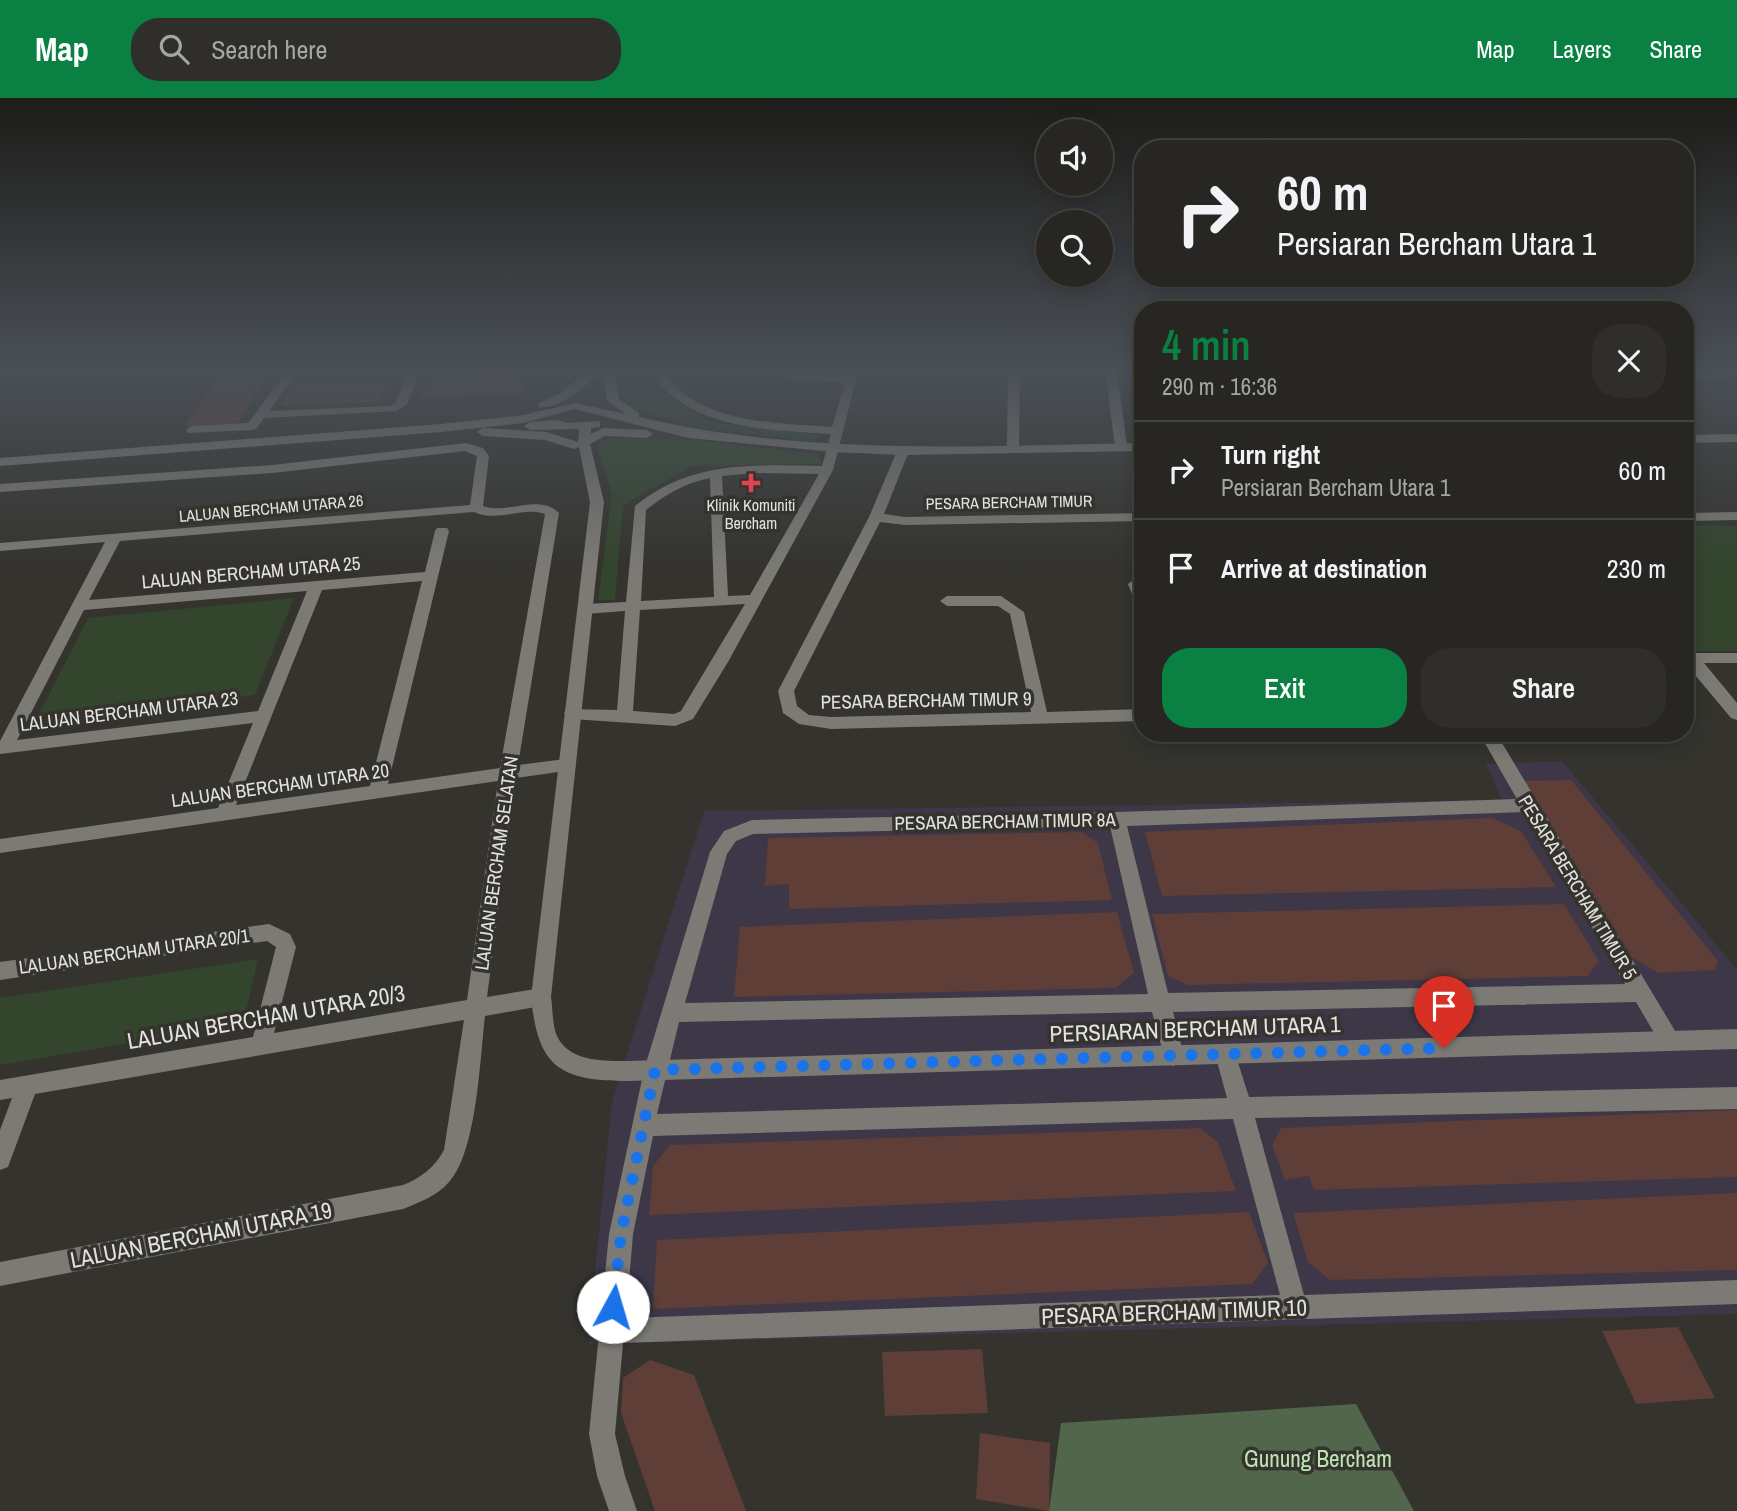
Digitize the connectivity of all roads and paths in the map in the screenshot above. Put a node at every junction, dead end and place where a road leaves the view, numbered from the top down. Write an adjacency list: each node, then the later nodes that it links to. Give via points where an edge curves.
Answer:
1 (356, 435): 19 (street)
2 (381, 435): 19 (street)
3 (533, 435): 13 (street)
4 (569, 435): 13 (street, PERSIARAN BERCHAM UTARA 1)
5 (582, 435): 13 (street)
6 (595, 435): 13 (street)
7 (701, 435): 16 (street)
8 (835, 435): 16 (street)
9 (1013, 435): 17 (street)
10 (1119, 435): 14 (street)
11 (1694, 439): 12 (street)
12 (1735, 439)
13 (579, 445): 39 (street, PERSIARAN BERCHAM UTARA 1, via 597,502)
14 (1121, 447): 15 (street); 17 (street)
15 (1134, 447)
16 (833, 448): 18 (street); 20 (street)
17 (1013, 449): 18 (street)
18 (903, 451): 26 (street, PESARA BERCHAM TIMUR 9)
19 (0, 464)
20 (827, 470): 21 (street); 34 (street)
21 (716, 472): 35 (street); 38 (street, via 660,493 640,509)
22 (0, 488): 23 (street, via 272,469 466,447 483,456)
23 (476, 508): 24 (street, LALUAN BERCHAM UTARA 26, via 490,512); 30 (street, LALUAN BERCHAM UTARA 26)
24 (544, 509): 52 (street, LALUAN BERCHAM SELATAN, via 552,513)
25 (1737, 516): 28 (street)
26 (876, 517): 27 (street, PESARA BERCHAM TIMUR, via 905,521); 48 (street, PESARA BERCHAM TIMUR 9, via 790,683 785,697 789,709 805,720 831,723)
27 (1134, 517)
28 (1694, 517)
29 (442, 531): 32 (street)
30 (114, 539): 31 (street, LALUAN BERCHAM UTARA 26); 37 (street)
31 (0, 547)
32 (429, 576): 33 (street, LALUAN BERCHAM UTARA 25); 53 (street)
33 (317, 585): 37 (street, LALUAN BERCHAM UTARA 25); 46 (street)
34 (755, 599): 35 (street); 47 (street, via 684,718)
35 (721, 601): 38 (street)
36 (947, 601): 48 (street, via 1001,601 1017,612)
37 (77, 606): 50 (street)
38 (635, 606): 39 (street); 47 (street)
39 (585, 609): 43 (street, PERSIARAN BERCHAM UTARA 1)
40 (1694, 658): 41 (street)
41 (1737, 658)
42 (1694, 665): 44 (street)
43 (572, 713): 47 (street); 51 (street, PERSIARAN BERCHAM UTARA 1)
44 (1737, 714)
45 (1134, 715): 48 (street, PESARA BERCHAM TIMUR 9)
46 (264, 716): 50 (street, LALUAN BERCHAM UTARA 23); 55 (street)
47 (625, 716)
48 (1040, 717)
49 (1492, 742): 54 (street, PESARA BERCHAM TIMUR 5)
50 (3, 747)
51 (565, 765): 52 (street, LALUAN BERCHAM UTARA 20); 60 (street, PERSIARAN BERCHAM UTARA 1)
52 (508, 774): 53 (street, LALUAN BERCHAM UTARA 20); 62 (street, LALUAN BERCHAM SELATAN)
53 (377, 792): 55 (street, LALUAN BERCHAM UTARA 20)
54 (1529, 805): 56 (street, PESARA BERCHAM TIMUR 8A); 59 (street, PESARA BERCHAM TIMUR 5)
55 (225, 814): 57 (street, LALUAN BERCHAM UTARA 20)
56 (1117, 819): 61 (street); 63 (street, PESARA BERCHAM TIMUR 8A, via 740,831 730,836 719,852)
57 (0, 846)
58 (0, 971): 66 (street, LALUAN BERCHAM UTARA 20/1, via 269,932 286,947)
59 (1642, 993): 61 (street); 65 (street, PESARA BERCHAM TIMUR 5)
60 (541, 997): 62 (street, LALUAN BERCHAM UTARA 20/3); 69 (street, PERSIARAN BERCHAM UTARA 1, via 551,1046 566,1061 582,1068)
61 (1160, 1003): 63 (street); 68 (street)
62 (474, 1008): 66 (street, LALUAN BERCHAM UTARA 20/3); 76 (street, LALUAN BERCHAM SELATAN, via 455,1155 436,1181)
63 (671, 1013): 69 (street, PESARA BERCHAM TIMUR 8A)
64 (1737, 1039): 65 (street, PERSIARAN BERCHAM UTARA 1)
65 (1670, 1041): 67 (street, PERSIARAN BERCHAM UTARA 1)
66 (261, 1045): 70 (street, LALUAN BERCHAM UTARA 20/3)
67 (1226, 1054): 68 (street, PERSIARAN BERCHAM UTARA 1); 73 (street)
68 (1173, 1056): 69 (street, PERSIARAN BERCHAM UTARA 1)
69 (655, 1070): 74 (street, PESARA BERCHAM TIMUR 8A)
70 (28, 1085): 71 (street, LALUAN BERCHAM UTARA 20/3); 75 (street)
71 (0, 1090)
72 (1737, 1098): 73 (street)
73 (1241, 1108): 74 (street); 79 (street)
74 (642, 1125): 80 (street, PESARA BERCHAM TIMUR 8A, via 621,1234)
75 (0, 1159)
76 (403, 1197): 77 (street, LALUAN BERCHAM UTARA 19)
77 (0, 1274)
78 (1737, 1292): 79 (street, PESARA BERCHAM TIMUR 10)
79 (1296, 1309): 80 (street, PESARA BERCHAM TIMUR 10)
80 (610, 1331): 81 (street, PESARA BERCHAM TIMUR 8A, via 602,1434)
81 (623, 1511)

